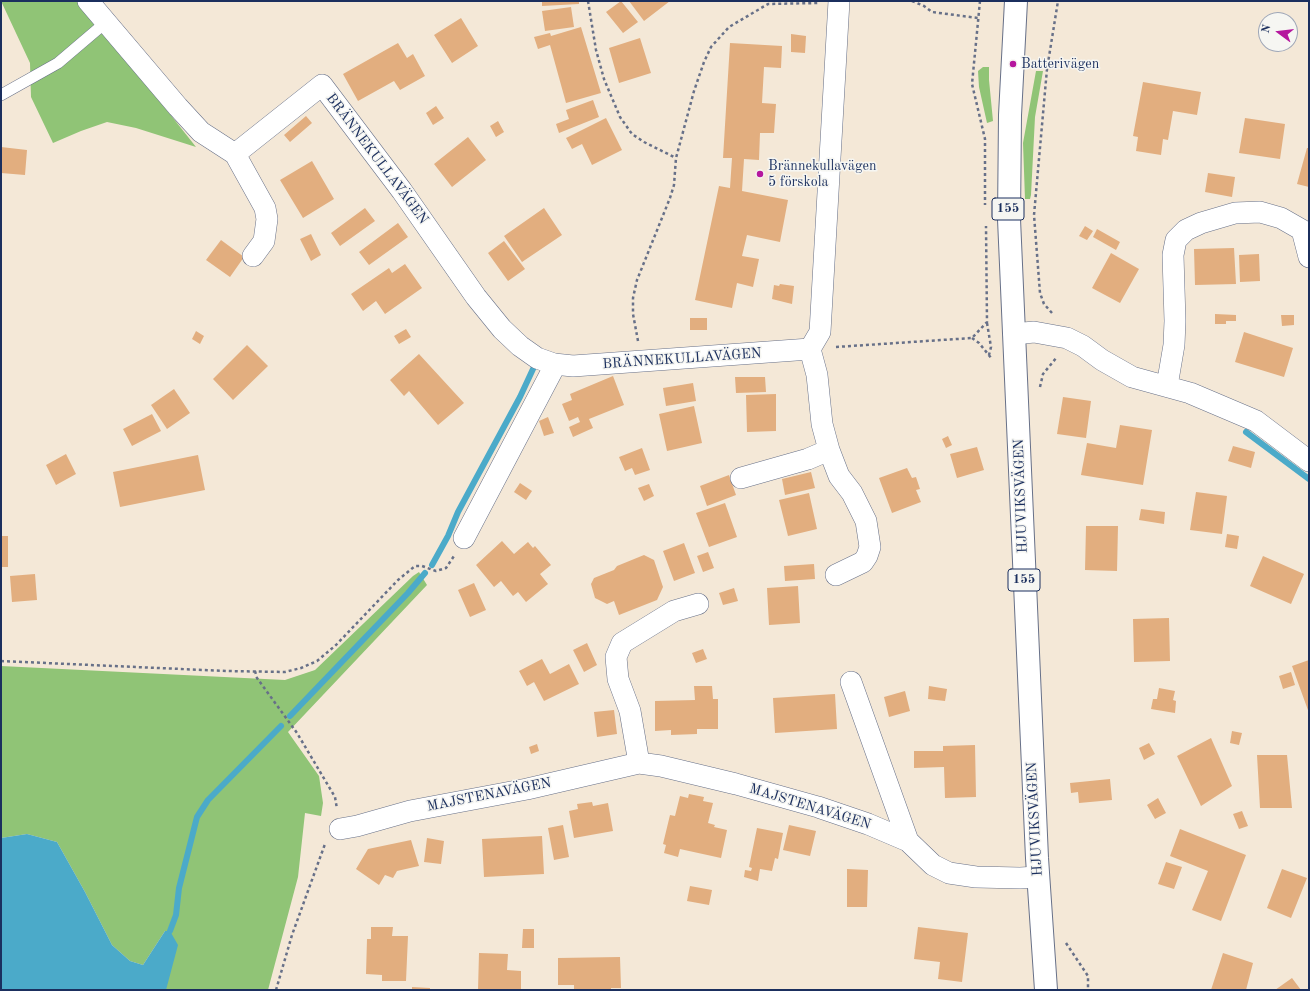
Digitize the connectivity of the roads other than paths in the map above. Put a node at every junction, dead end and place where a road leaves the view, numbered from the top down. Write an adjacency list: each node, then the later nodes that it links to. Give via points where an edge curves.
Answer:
1 (88, 1): 4 (street)
2 (1016, 1): 9 (main road, HJUVIKSVÄGEN / 155, via 1008,170)
3 (830, 2): 10 (street, via 820,332)
4 (105, 23): 5 (lane, via 58,63); 6 (street, via 201,132)
5 (1, 94)
6 (234, 154): 7 (street, via 259,196 268,219 264,241); 11 (street, BRÄNNEKULLAVÄGEN, via 322,85 502,329 520,346 538,358)
7 (253, 256)
8 (1309, 257): 12 (street, via 1302,230 1281,218 1260,212 1234,214 1186,230 1176,240 1173,255 1174,345)
9 (1014, 334): 12 (street, via 1034,332 1067,338 1127,374); 23 (main road, HJUVIKSVÄGEN / 155)
10 (810, 349): 11 (street, BRÄNNEKULLAVÄGEN, via 573,366); 13 (street, via 817,375 822,424)
11 (554, 364): 16 (street)
12 (1167, 386): 14 (street, via 1256,421)
13 (829, 450): 15 (street, via 808,459); 17 (street, via 839,476 852,493 866,521 870,547 863,562)
14 (1309, 461)
15 (741, 478)
16 (464, 538)
17 (836, 575)
18 (698, 604): 20 (street, via 674,611 622,643 616,657 618,679 630,711)
19 (851, 682): 22 (street, MAJSTENAVÄGEN)
20 (639, 763): 21 (street, MAJSTENAVÄGEN, via 528,789 410,811); 22 (street, MAJSTENAVÄGEN, via 721,780 818,807)
21 (340, 829)
22 (908, 841): 23 (street, MAJSTENAVÄGEN, via 933,865 949,873 976,877)
23 (1038, 877): 24 (main road, HJUVIKSVÄGEN / 155)
24 (1046, 990)

